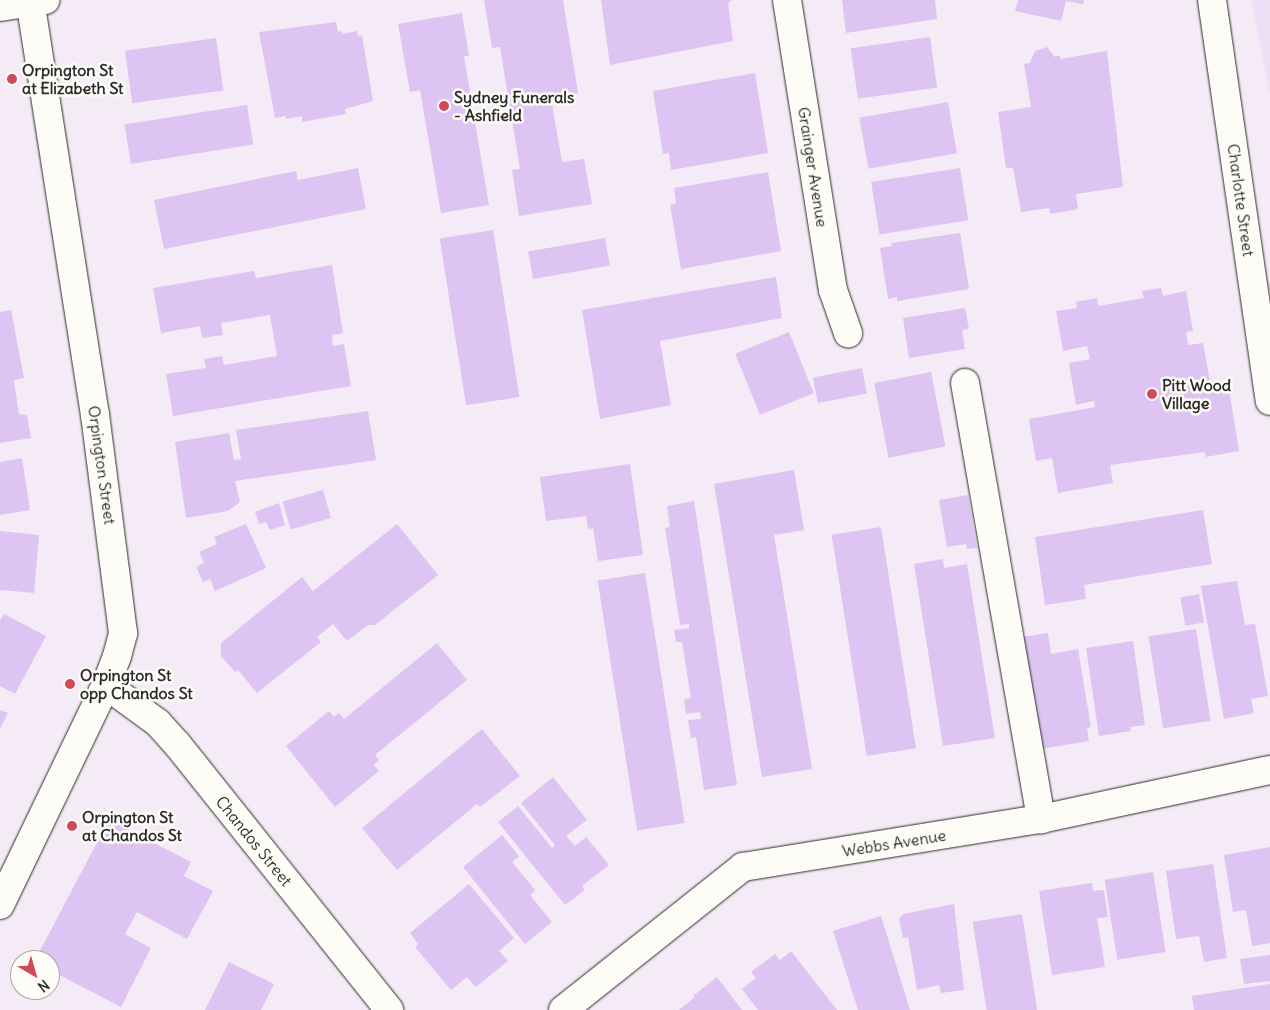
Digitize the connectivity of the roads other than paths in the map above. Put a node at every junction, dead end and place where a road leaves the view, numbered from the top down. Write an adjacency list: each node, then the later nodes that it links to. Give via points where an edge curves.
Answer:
1 (787, 0): 5 (street, Grainger Avenue, via 833,290)
2 (1212, 0): 7 (street, Charlotte Street)
3 (38, 1): 4 (street); 8 (street, Orpington Street, via 122,614 123,633 118,656)
4 (0, 7)
5 (848, 333)
6 (965, 383): 10 (street)
7 (1270, 401)
8 (106, 685): 11 (street, Orpington Street); 12 (street, Chandos Street, via 158,723 177,744)
9 (1270, 770): 10 (street, Webbs Avenue)
10 (1041, 819): 13 (street, Webbs Avenue, via 743,867)
11 (0, 905)
12 (389, 1010)
13 (563, 1010)

